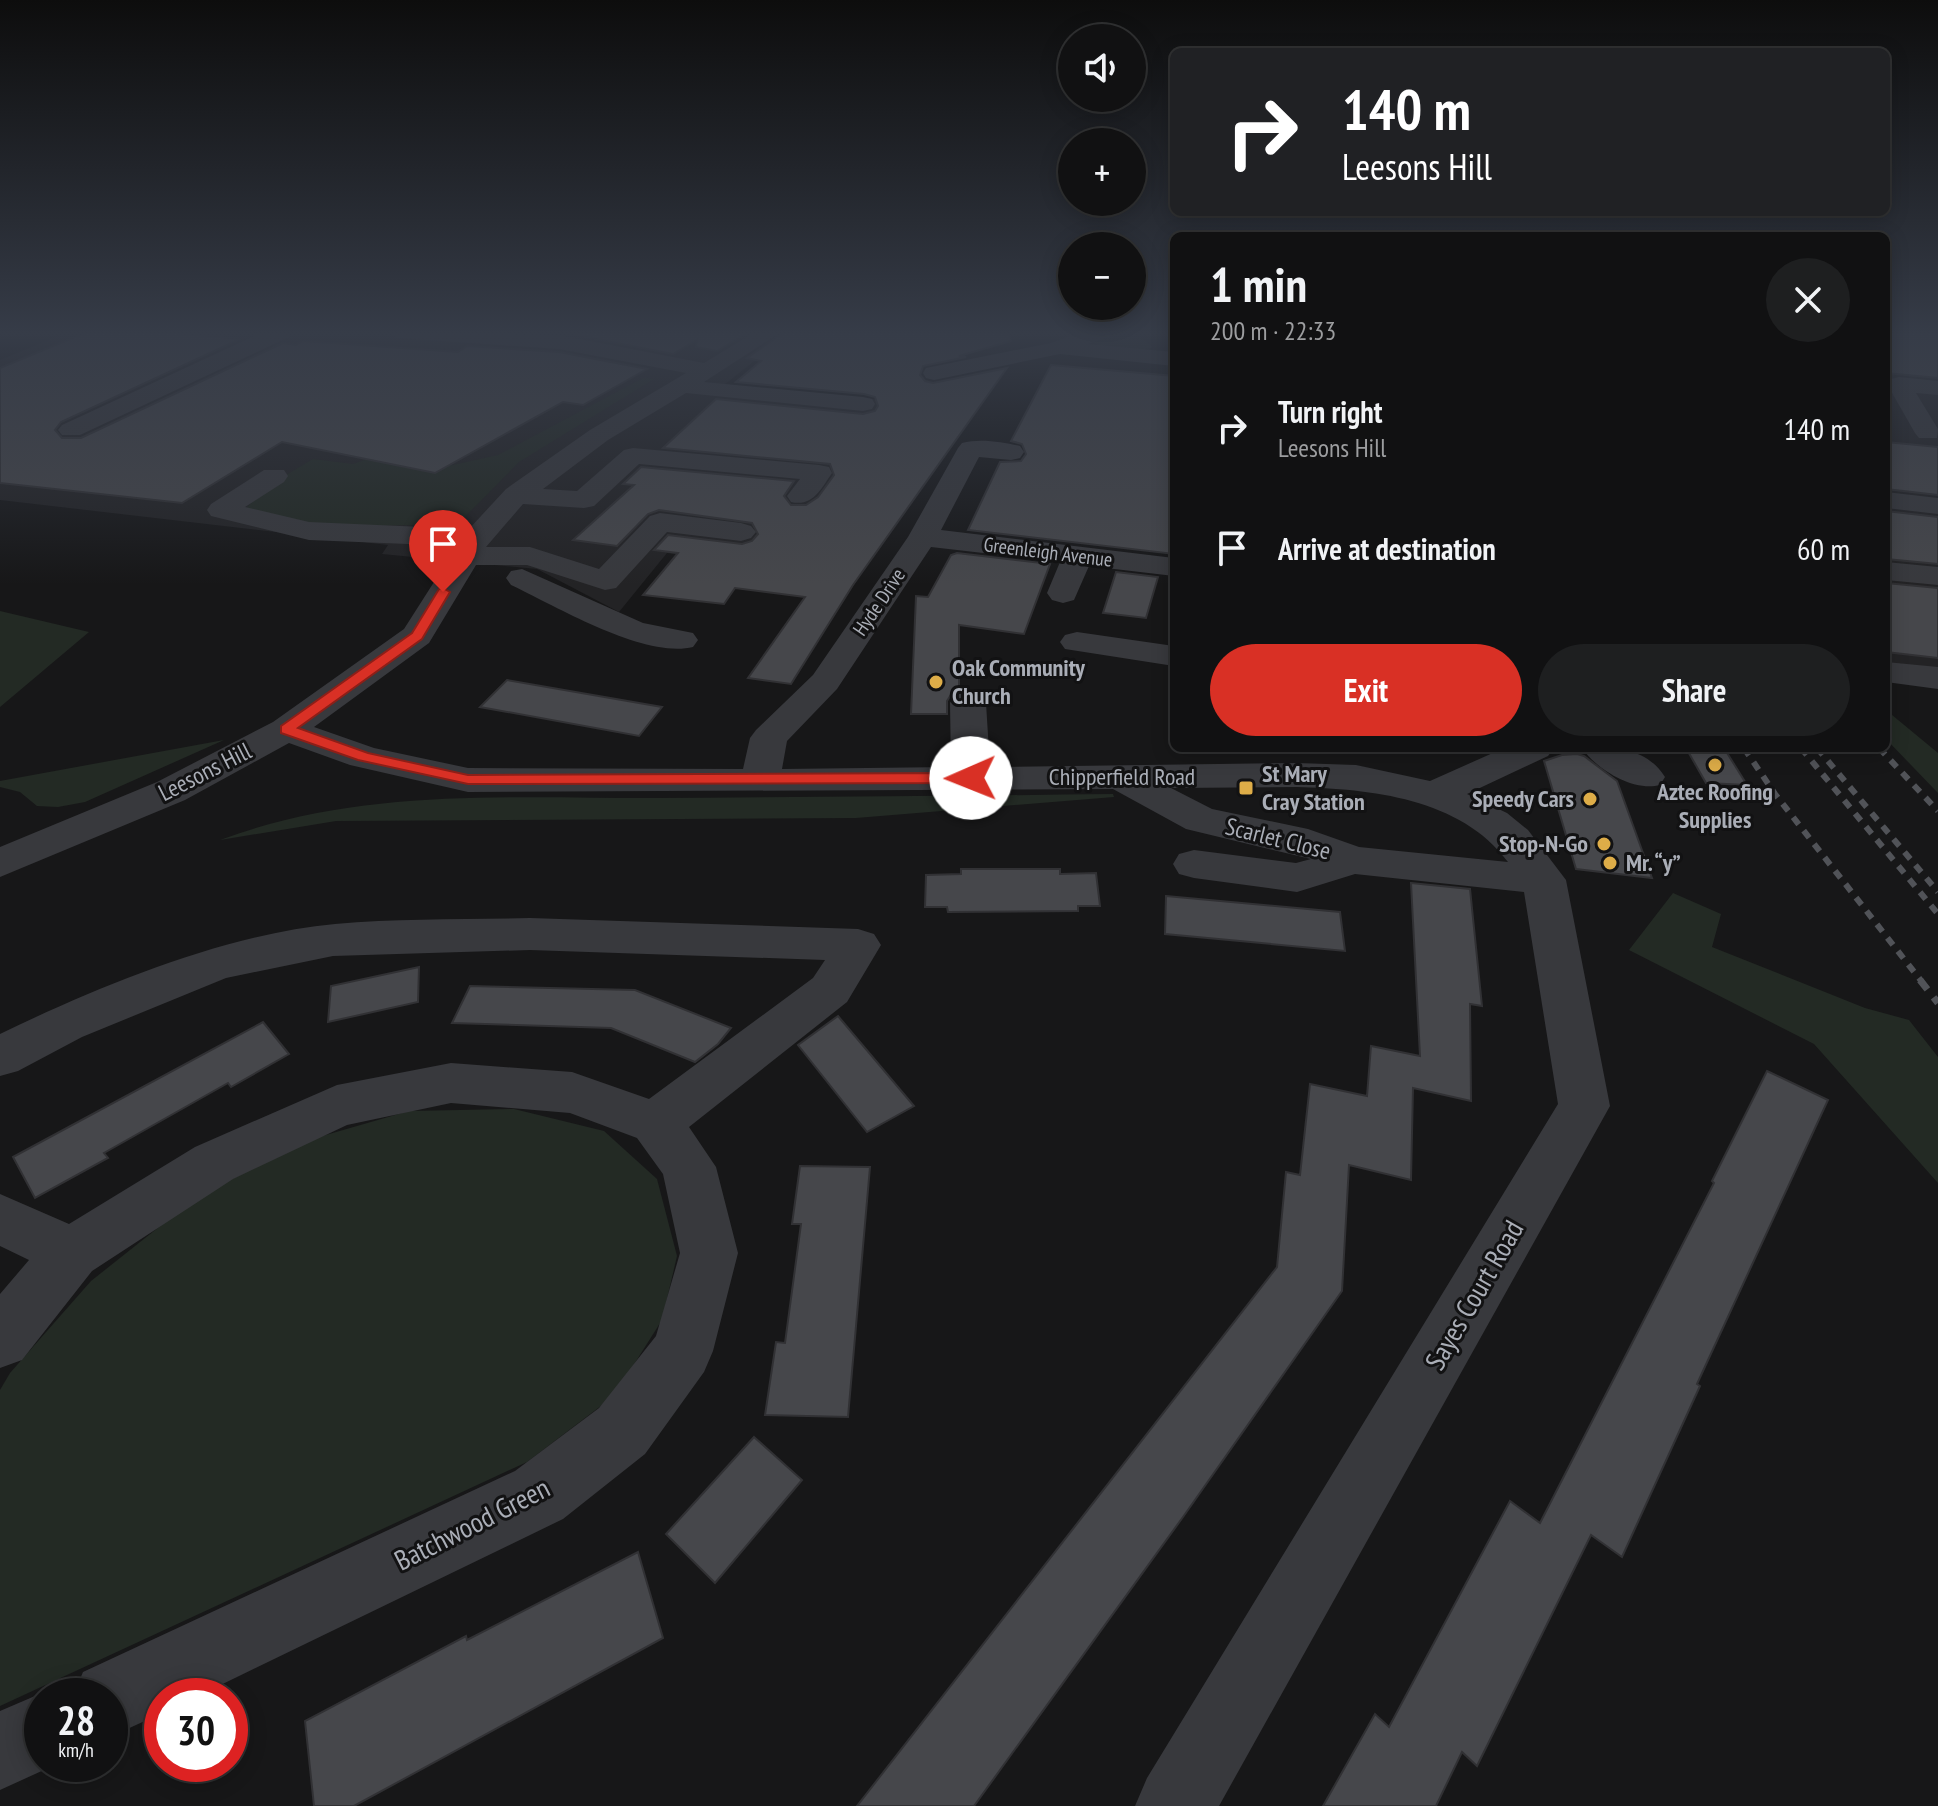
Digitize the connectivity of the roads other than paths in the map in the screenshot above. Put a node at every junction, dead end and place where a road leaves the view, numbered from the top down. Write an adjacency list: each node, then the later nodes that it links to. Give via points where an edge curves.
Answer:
1 (99, 416): 4 (street)
2 (630, 416): 6 (street, Leesons Hill)
3 (1918, 416): 5 (street)
4 (71, 430)
5 (1928, 433)
6 (599, 435): 8 (street); 10 (street, Leesons Hill)
7 (1011, 452): 16 (street, Hyde Drive, via 971,448)
8 (801, 459)
9 (274, 476): 17 (street, via 221,510 309,531 434,536)
10 (516, 495): 12 (street); 17 (street, Leesons Hill)
11 (801, 496): 12 (street, via 819,473 633,456)
12 (584, 500): 19 (street)
13 (1890, 500): 14 (street)
14 (1938, 506)
15 (741, 532): 19 (street, via 660,522 605,581)
16 (923, 537): 18 (street, Greenleigh Avenue); 37 (street, Hyde Drive, via 825,682 769,738)
17 (466, 555): 19 (street); 24 (street, via 634,631); 30 (street, Leesons Hill, via 417,636)
18 (1078, 555): 20 (street, Greenleigh Avenue); 23 (street)
19 (530, 556)
20 (1170, 566)
21 (1890, 571): 22 (street)
22 (1938, 576)
23 (1063, 593)
24 (681, 640)
25 (1077, 642): 26 (street)
26 (1170, 655)
27 (1890, 672): 28 (street)
28 (1938, 678)
29 (968, 703): 36 (street)
30 (286, 730): 37 (street, Chipperfield Road, via 364,757 468,780); 40 (street, Leesons Hill, via 171,791)
31 (1526, 752): 38 (street)
32 (1607, 752): 35 (street)
33 (1199, 762): 34 (street, Chipperfield Road); 38 (street, Chipperfield Road, via 1356,777)
34 (1118, 776): 36 (street, Chipperfield Road); 39 (street, Scarlet Close, via 1200,820 1308,842)
35 (1646, 777)
36 (971, 778): 37 (street, Chipperfield Road)
37 (760, 781)
38 (1434, 794): 42 (street, Sayes Court Road, via 1493,822)
39 (1353, 860): 41 (street, Scarlet Close, via 1297,878); 42 (street, Scarlet Close)
40 (0, 863)
41 (1194, 864)
42 (1544, 880): 51 (street, Sayes Court Road, via 1584,1106)
43 (0, 1057): 44 (street, via 65,1024 217,963 333,940 530,934 858,945 830,990)
44 (656, 1123): 46 (street, via 572,1093 451,1083 337,1106 214,1163); 48 (street, Batchwood Green, via 689,1167 709,1253 682,1351 622,1431 539,1495)
45 (0, 1219): 46 (street)
46 (72, 1253): 47 (street)
47 (0, 1339)
48 (128, 1690)
49 (24, 1740): 50 (street)
50 (0, 1751)
51 (1175, 1806)

